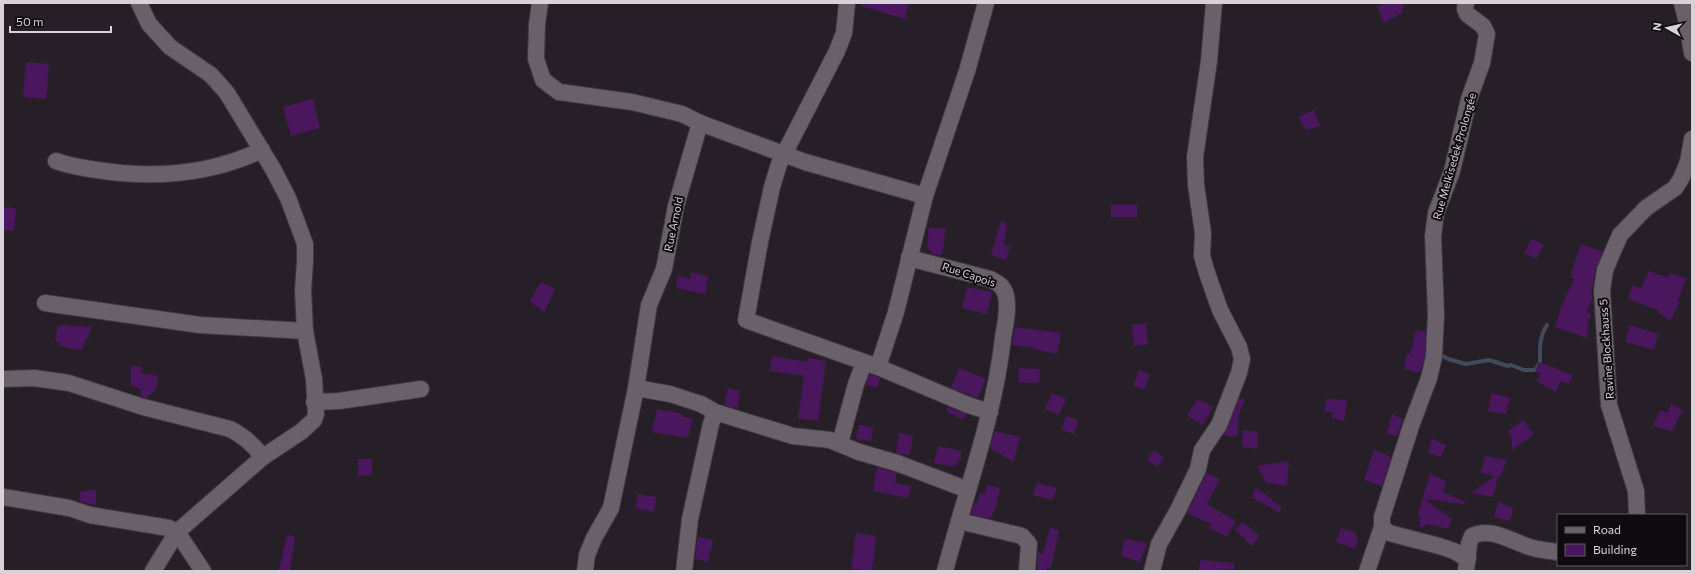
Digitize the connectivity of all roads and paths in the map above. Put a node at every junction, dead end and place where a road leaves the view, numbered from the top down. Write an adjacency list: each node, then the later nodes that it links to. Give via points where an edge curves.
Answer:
1 (139, 3): 11 (street, via 148,24 170,47 211,75 227,93)
2 (540, 3): 9 (street, via 536,24 536,59 543,80 559,92 632,102 682,114)
3 (847, 3): 12 (street, via 844,33 837,51)
4 (986, 3): 14 (street, via 967,71)
5 (1214, 3): 41 (street, via 1210,54 1195,157 1196,185 1203,233 1202,256 1220,310 1242,359 1221,420 1202,450 1198,469 1159,544)
6 (1466, 3): 31 (street, Rue Melkisedek Prolongée, via 1467,14 1483,26 1487,34 1482,63 1469,99 1452,171 1436,213 1433,236 1436,314 1434,358 1382,517)
7 (1682, 3): 8 (street)
8 (1692, 53)
9 (700, 123): 12 (street); 20 (street, Rue Arnold, via 676,206 664,269 650,305)
10 (1692, 139): 29 (street, Ravine Blockhauss 5, via 1688,162 1681,180 1675,188 1646,208 1620,235 1605,270 1602,290 1609,405 1636,491)
11 (262, 150): 13 (street, via 215,168 181,174 120,174 65,165); 17 (street, via 288,198 304,244)
12 (784, 155): 14 (street); 18 (street, via 772,187 746,320)
13 (56, 161)
14 (925, 196): 15 (street)
15 (909, 258): 18 (street, via 896,312); 24 (street, Rue Capois, via 1001,284 1006,296 1006,316)
16 (45, 303): 17 (street, via 200,325)
17 (305, 331): 22 (street, via 314,379)
18 (871, 365): 24 (street); 25 (street, via 856,384)
19 (3, 379): 26 (street, via 34,378 69,383 143,407 230,429 254,444)
20 (636, 388): 23 (street, via 670,394 701,404); 37 (street, Rue Arnold, via 611,508 589,549)
21 (421, 389): 22 (street, via 339,401)
22 (314, 402): 26 (street, via 314,420)
23 (715, 412): 25 (street, via 793,436); 38 (street, via 690,520)
24 (990, 412): 27 (street, Rue Capois)
25 (840, 443): 27 (street)
26 (263, 457): 32 (street)
27 (968, 490): 30 (street, Rue Capois)
28 (3, 497): 32 (street, via 169,528)
29 (1637, 514)
30 (959, 521): 39 (street, Rue Capois); 40 (street, via 1022,536 1029,544)
31 (1382, 527): 34 (street, via 1389,532 1454,551); 42 (street)
32 (177, 532): 35 (street); 36 (street)
33 (1557, 552): 34 (street, via 1533,548 1489,532 1480,532 1472,536)
34 (1467, 565)
35 (153, 571)
36 (203, 571)
37 (585, 571)
38 (684, 571)
39 (945, 571)
40 (1027, 571)
41 (1152, 571)
42 (1367, 571)

